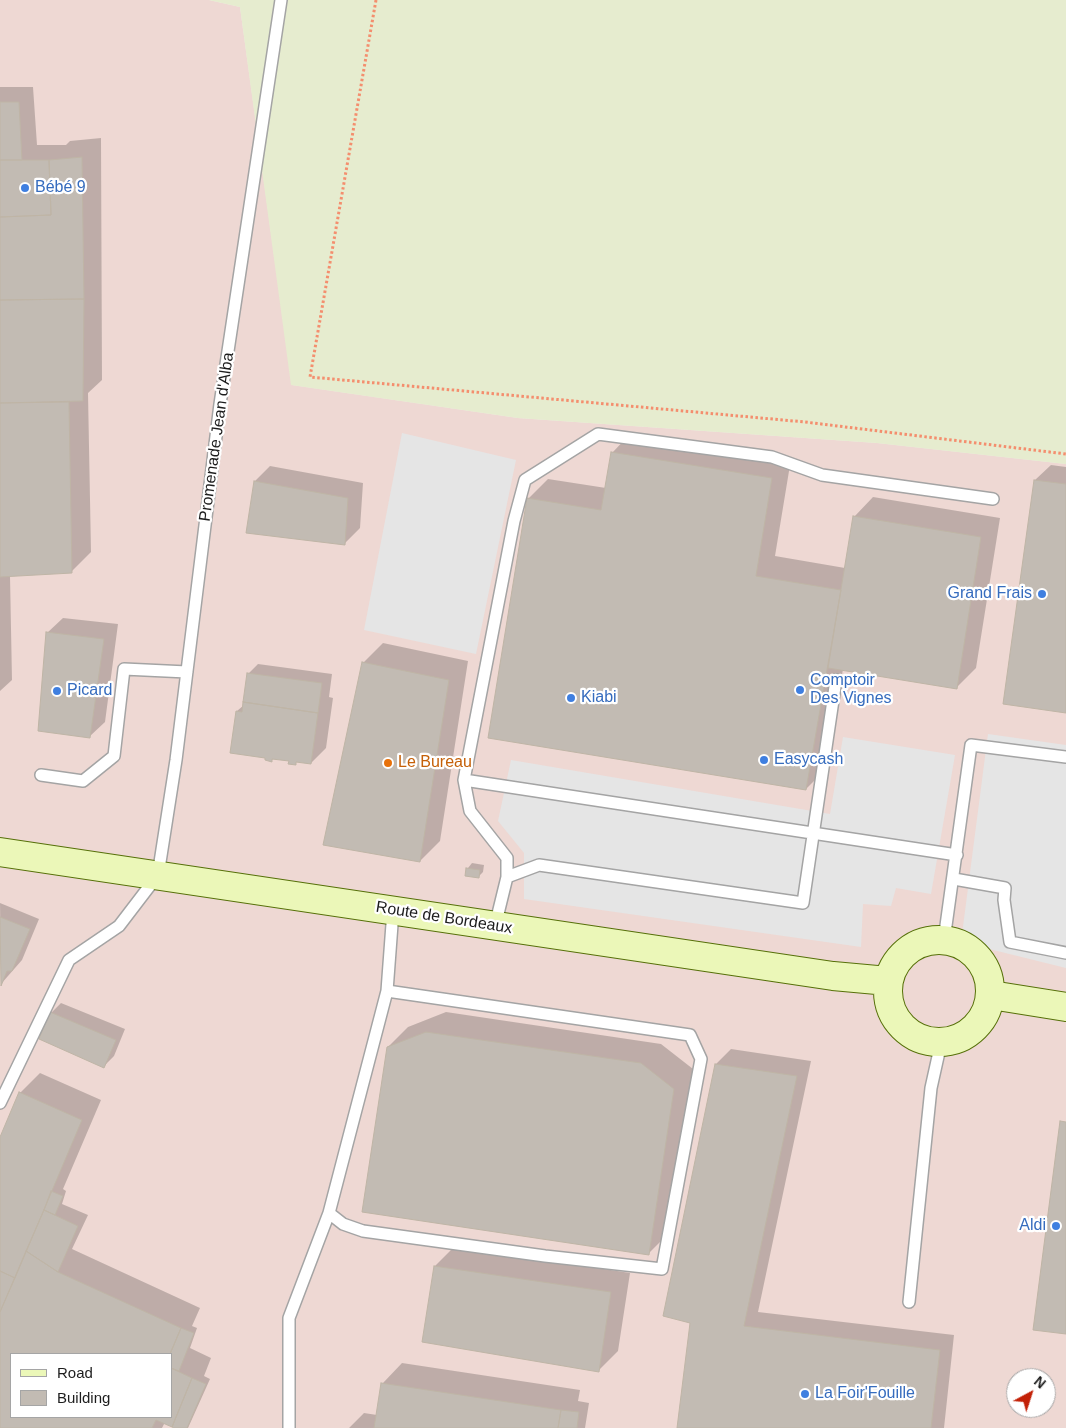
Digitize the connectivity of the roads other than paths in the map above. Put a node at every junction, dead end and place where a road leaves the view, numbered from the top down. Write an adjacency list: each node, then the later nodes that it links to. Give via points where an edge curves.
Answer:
1 (281, 0): 3 (lane, Promenade Jean d'Alba, via 220,404)
2 (993, 499): 7 (lane, via 822,475 772,456 598,434 525,480)
3 (187, 672): 6 (lane, via 124,669 114,756 83,781); 11 (lane, Promenade Jean d'Alba)
4 (836, 680): 8 (lane)
5 (1066, 756): 10 (lane, via 971,745)
6 (41, 775)
7 (464, 780): 8 (lane); 12 (lane, via 470,812 506,858)
8 (814, 833): 10 (lane); 12 (lane, via 803,903 539,865)
9 (0, 852): 11 (main road, Route de Bordeaux)
10 (957, 855): 13 (lane)
11 (158, 875): 14 (main road, Route de Bordeaux); 23 (lane, via 119,926 69,960)
12 (508, 877): 15 (lane)
13 (954, 879): 16 (lane); 17 (lane, via 1005,888 1010,942)
14 (393, 911): 15 (main road, Route de Bordeaux); 19 (lane)
15 (495, 926): 18 (main road, Route de Bordeaux, via 833,976)
16 (944, 940): 18 (main road, via 929,940 915,945 903,954); 20 (main road, via 960,944 984,964 990,979)
17 (1066, 953)
18 (888, 981): 22 (main road, via 892,1011 900,1024 925,1041)
19 (387, 992): 24 (lane); 24 (lane, via 690,1035 701,1059 662,1269 363,1231 343,1224)
20 (991, 995): 21 (main road); 22 (main road, via 980,1023 962,1037)
21 (1066, 1007)
22 (940, 1043): 25 (lane, via 932,1088)
23 (0, 1103)
24 (329, 1213): 26 (lane, via 289,1318)
25 (909, 1302)
26 (289, 1428)

